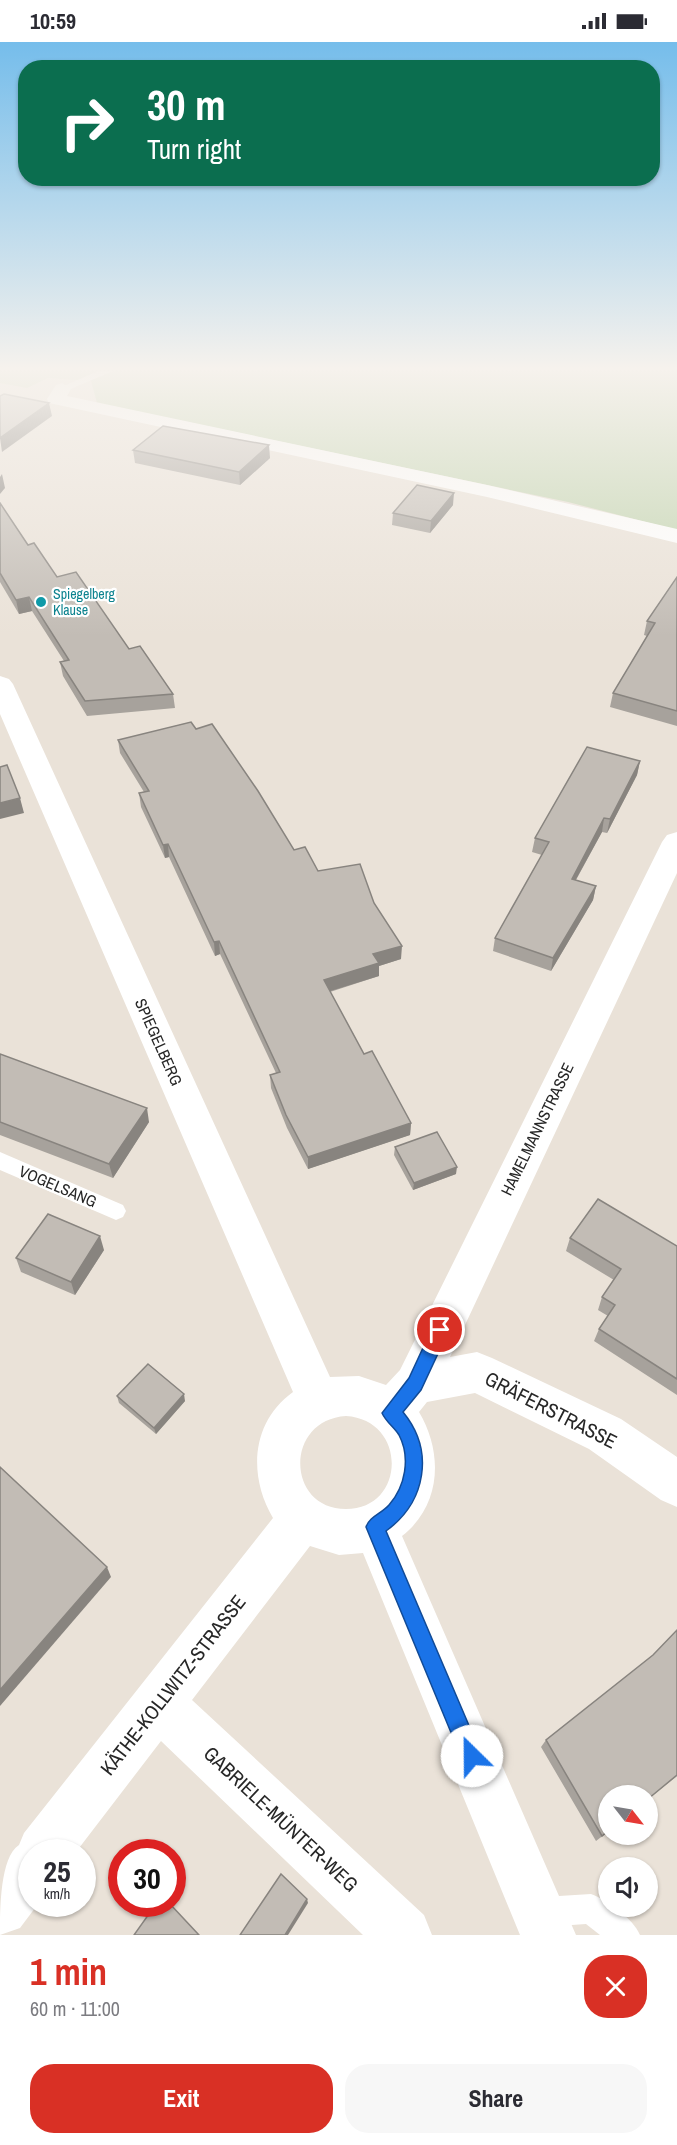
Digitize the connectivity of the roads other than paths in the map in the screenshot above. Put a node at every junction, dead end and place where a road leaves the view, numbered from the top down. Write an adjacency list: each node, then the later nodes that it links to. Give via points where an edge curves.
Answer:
1 (339, 459): 2 (street)
2 (677, 536)
3 (0, 684): 8 (street, SPIEGELBERG)
4 (677, 842): 7 (street, HAMELMANNSTRASSE)
5 (0, 1161): 6 (lane, VOGELSANG)
6 (116, 1211)
7 (403, 1398): 8 (street, via 375,1402 338,1396); 9 (street, GRÄFERSTRASSE, via 477,1372 604,1434); 11 (street, via 415,1473 408,1495 394,1514)
8 (319, 1401): 10 (street, via 297,1416 282,1437 277,1464 282,1490)
9 (677, 1484)
10 (303, 1517): 11 (street, via 321,1529 348,1534); 12 (street, KÄTHE-KOLLWITZ-STRASSE)
11 (375, 1527): 16 (street)
12 (159, 1704): 13 (street, KÄTHE-KOLLWITZ-STRASSE); 17 (street, GABRIELE-MÜNTER-WEG)
13 (53, 1839)
14 (18, 1885): 15 (street)
15 (0, 1908)
16 (543, 1924): 18 (lane, via 591,1909)
17 (404, 1935)
18 (625, 1935)

